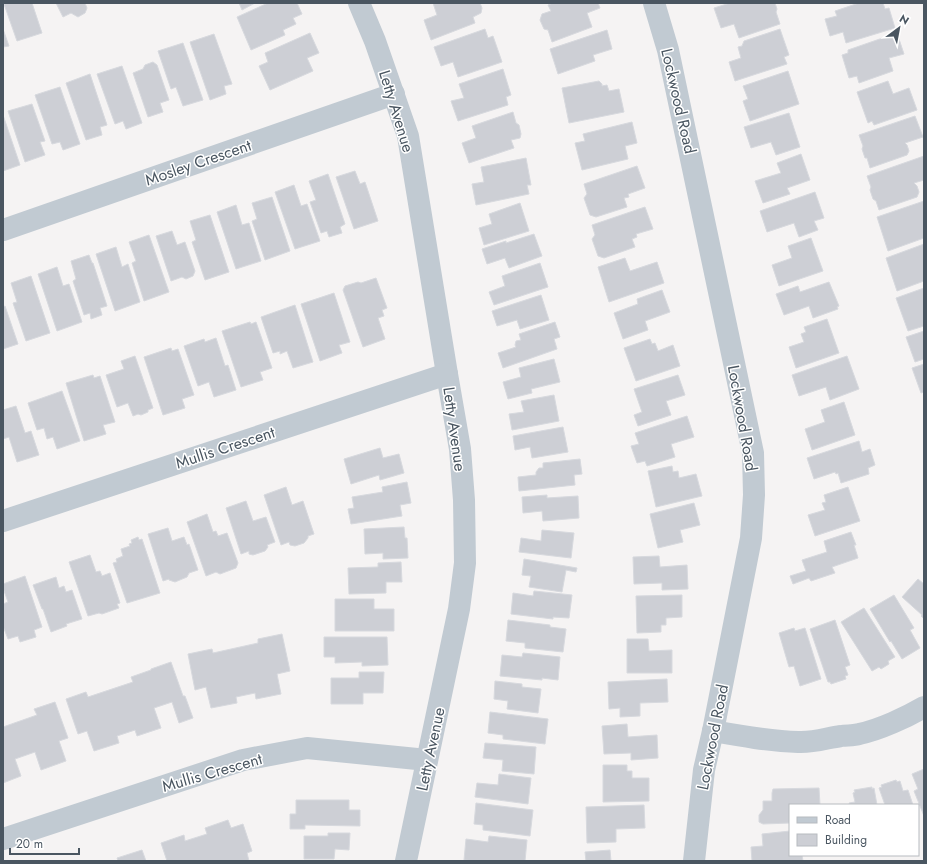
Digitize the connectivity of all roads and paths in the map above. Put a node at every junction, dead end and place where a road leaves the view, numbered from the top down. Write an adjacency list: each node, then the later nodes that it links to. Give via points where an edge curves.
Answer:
1 (359, 3): 3 (street, Letty Avenue)
2 (654, 3): 8 (street, Lockwood Road, via 668,50 753,453 751,538)
3 (394, 94): 4 (street, Mosley Crescent); 5 (street, Letty Avenue, via 408,136)
4 (3, 230)
5 (447, 374): 6 (street, Mullis Crescent); 9 (street, Letty Avenue, via 460,449 465,563 460,609)
6 (3, 521)
7 (924, 707): 8 (street, via 858,735 822,740 765,740)
8 (713, 731): 12 (street, Lockwood Road, via 704,770)
9 (427, 760): 10 (street, Mullis Crescent, via 308,748 243,760); 11 (street, Letty Avenue)
10 (3, 839)
11 (406, 861)
12 (694, 861)

